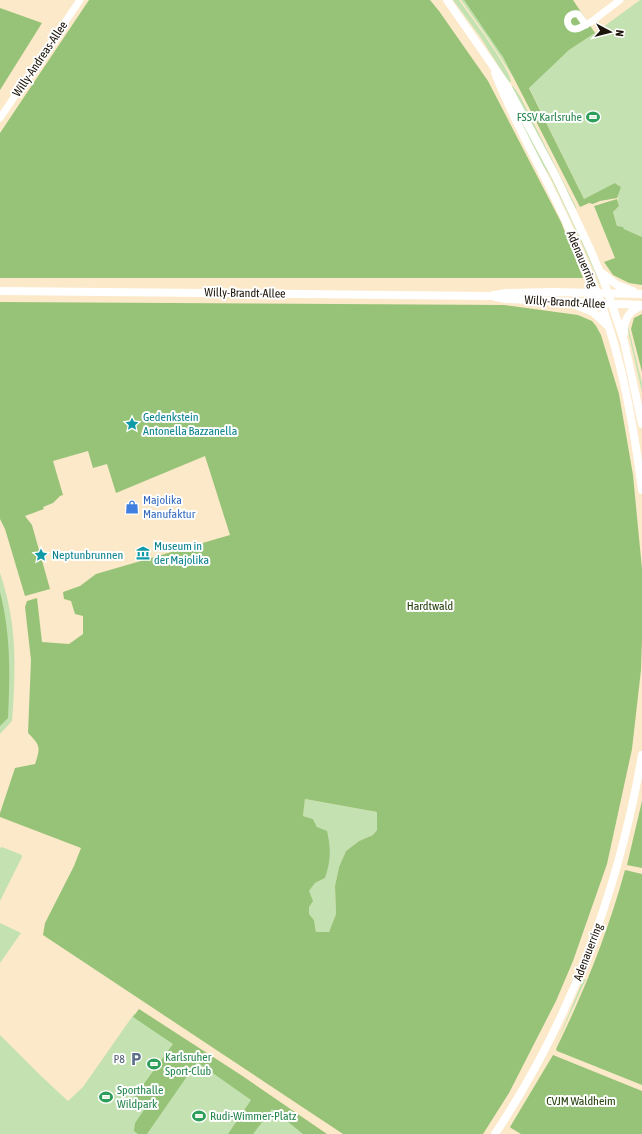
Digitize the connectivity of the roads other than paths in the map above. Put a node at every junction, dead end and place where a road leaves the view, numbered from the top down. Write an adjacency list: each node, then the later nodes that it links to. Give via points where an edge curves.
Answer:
1 (80, 0): 6 (street, Willy-Andreas-Allee)
2 (447, 0): 5 (main road, Adenauerring)
3 (620, 0): 4 (street)
4 (586, 25)
5 (491, 63): 7 (main road, Adenauerring, via 507,86 556,177); 9 (main road, Adenauerring, via 501,90 563,215)
6 (0, 118)
7 (598, 268): 10 (main road, Adenauerring); 11 (main road, via 616,284)
8 (0, 291): 12 (main road, Willy-Brandt-Allee)
9 (597, 293): 10 (main road, Willy-Brandt-Allee); 12 (main road, Willy-Brandt-Allee, via 506,293); 14 (main road, Adenauerring)
10 (608, 293): 11 (main road, Willy-Brandt-Allee); 15 (main road, Adenauerring)
11 (641, 294)
12 (489, 296): 13 (main road, Willy-Brandt-Allee)
13 (564, 302): 14 (main road, Willy-Brandt-Allee); 17 (main road, via 593,312)
14 (600, 303): 15 (main road, Willy-Brandt-Allee); 17 (main road, Adenauerring)
15 (612, 304): 16 (main road, Willy-Brandt-Allee); 18 (main road, Adenauerring)
16 (642, 305): 18 (main road, via 631,311 626,319)
17 (609, 327): 20 (main road, Adenauerring, via 627,394)
18 (624, 342): 19 (main road, Adenauerring)
19 (642, 424)
20 (642, 490)
21 (642, 755): 22 (main road, Adenauerring, via 620,855 585,962 546,1048)
22 (495, 1134)

